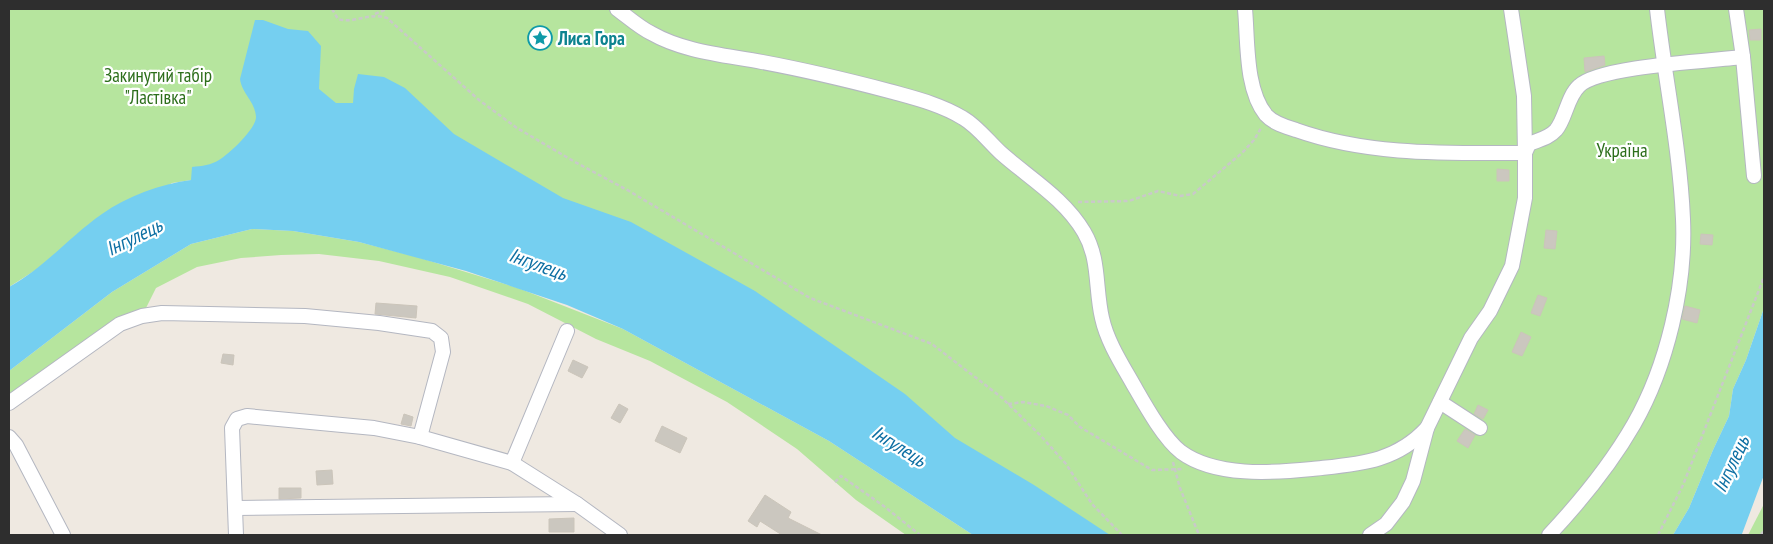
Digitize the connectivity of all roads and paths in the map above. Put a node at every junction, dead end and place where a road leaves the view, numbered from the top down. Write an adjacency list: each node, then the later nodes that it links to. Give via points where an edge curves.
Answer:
1 (332, 9): 8 (path, via 338,19 344,21)
2 (387, 9): 8 (path)
3 (617, 9): 20 (street, via 651,33 684,46 878,88 929,102 964,118 1003,155 1038,181 1073,216 1084,232 1097,265 1102,320 1112,345 1142,400 1168,438 1178,450 1197,462 1215,467 1270,471 1352,464 1391,456 1416,440)
4 (1245, 9): 11 (street, via 1253,92)
5 (1511, 9): 12 (street, via 1524,96)
6 (1657, 9): 10 (street)
7 (1736, 9): 9 (street)
8 (374, 14): 19 (path, via 387,18 480,100 518,128 810,298 932,344)
9 (1743, 57): 10 (street); 13 (street)
10 (1664, 66): 12 (street, via 1587,80 1578,86 1557,129 1529,144); 39 (street, via 1683,219 1683,258 1676,305 1649,392 1634,423 1598,476)
11 (1264, 112): 12 (street, via 1279,124 1322,139 1421,153); 14 (path, via 1262,126 1254,140 1193,194 1180,196 1158,191 1129,200)
12 (1525, 153): 17 (street, via 1525,198 1512,266 1490,311 1471,338)
13 (1754, 176)
14 (1076, 202)
15 (1764, 277): 40 (path, via 1683,485)
16 (567, 331): 25 (street)
17 (1440, 402): 20 (street); 21 (street)
18 (9, 403): 23 (street, via 120,324 142,316 184,313 305,316 398,326 437,334 443,342 443,352)
19 (1008, 404): 26 (path, via 1023,402 1046,406 1068,415 1080,427 1152,470); 36 (path, via 1066,464 1092,504)
20 (1427, 428): 38 (street, via 1404,502 1386,524)
21 (1480, 428)
22 (9, 437): 32 (street)
23 (420, 437): 25 (street); 30 (street, via 365,427 247,416 237,419 232,428)
24 (1169, 454): 26 (path)
25 (512, 463): 29 (street)
26 (1176, 469): 27 (path); 37 (path)
27 (1190, 469)
28 (835, 482): 35 (path, via 840,476)
29 (577, 504): 30 (street); 34 (street)
30 (236, 508): 33 (street)
31 (1764, 530): 41 (path)
32 (63, 535)
33 (236, 535)
34 (620, 535)
35 (920, 535)
36 (1122, 535)
37 (1199, 535)
38 (1370, 535)
39 (1549, 535)
40 (1658, 535)
41 (1761, 535)

